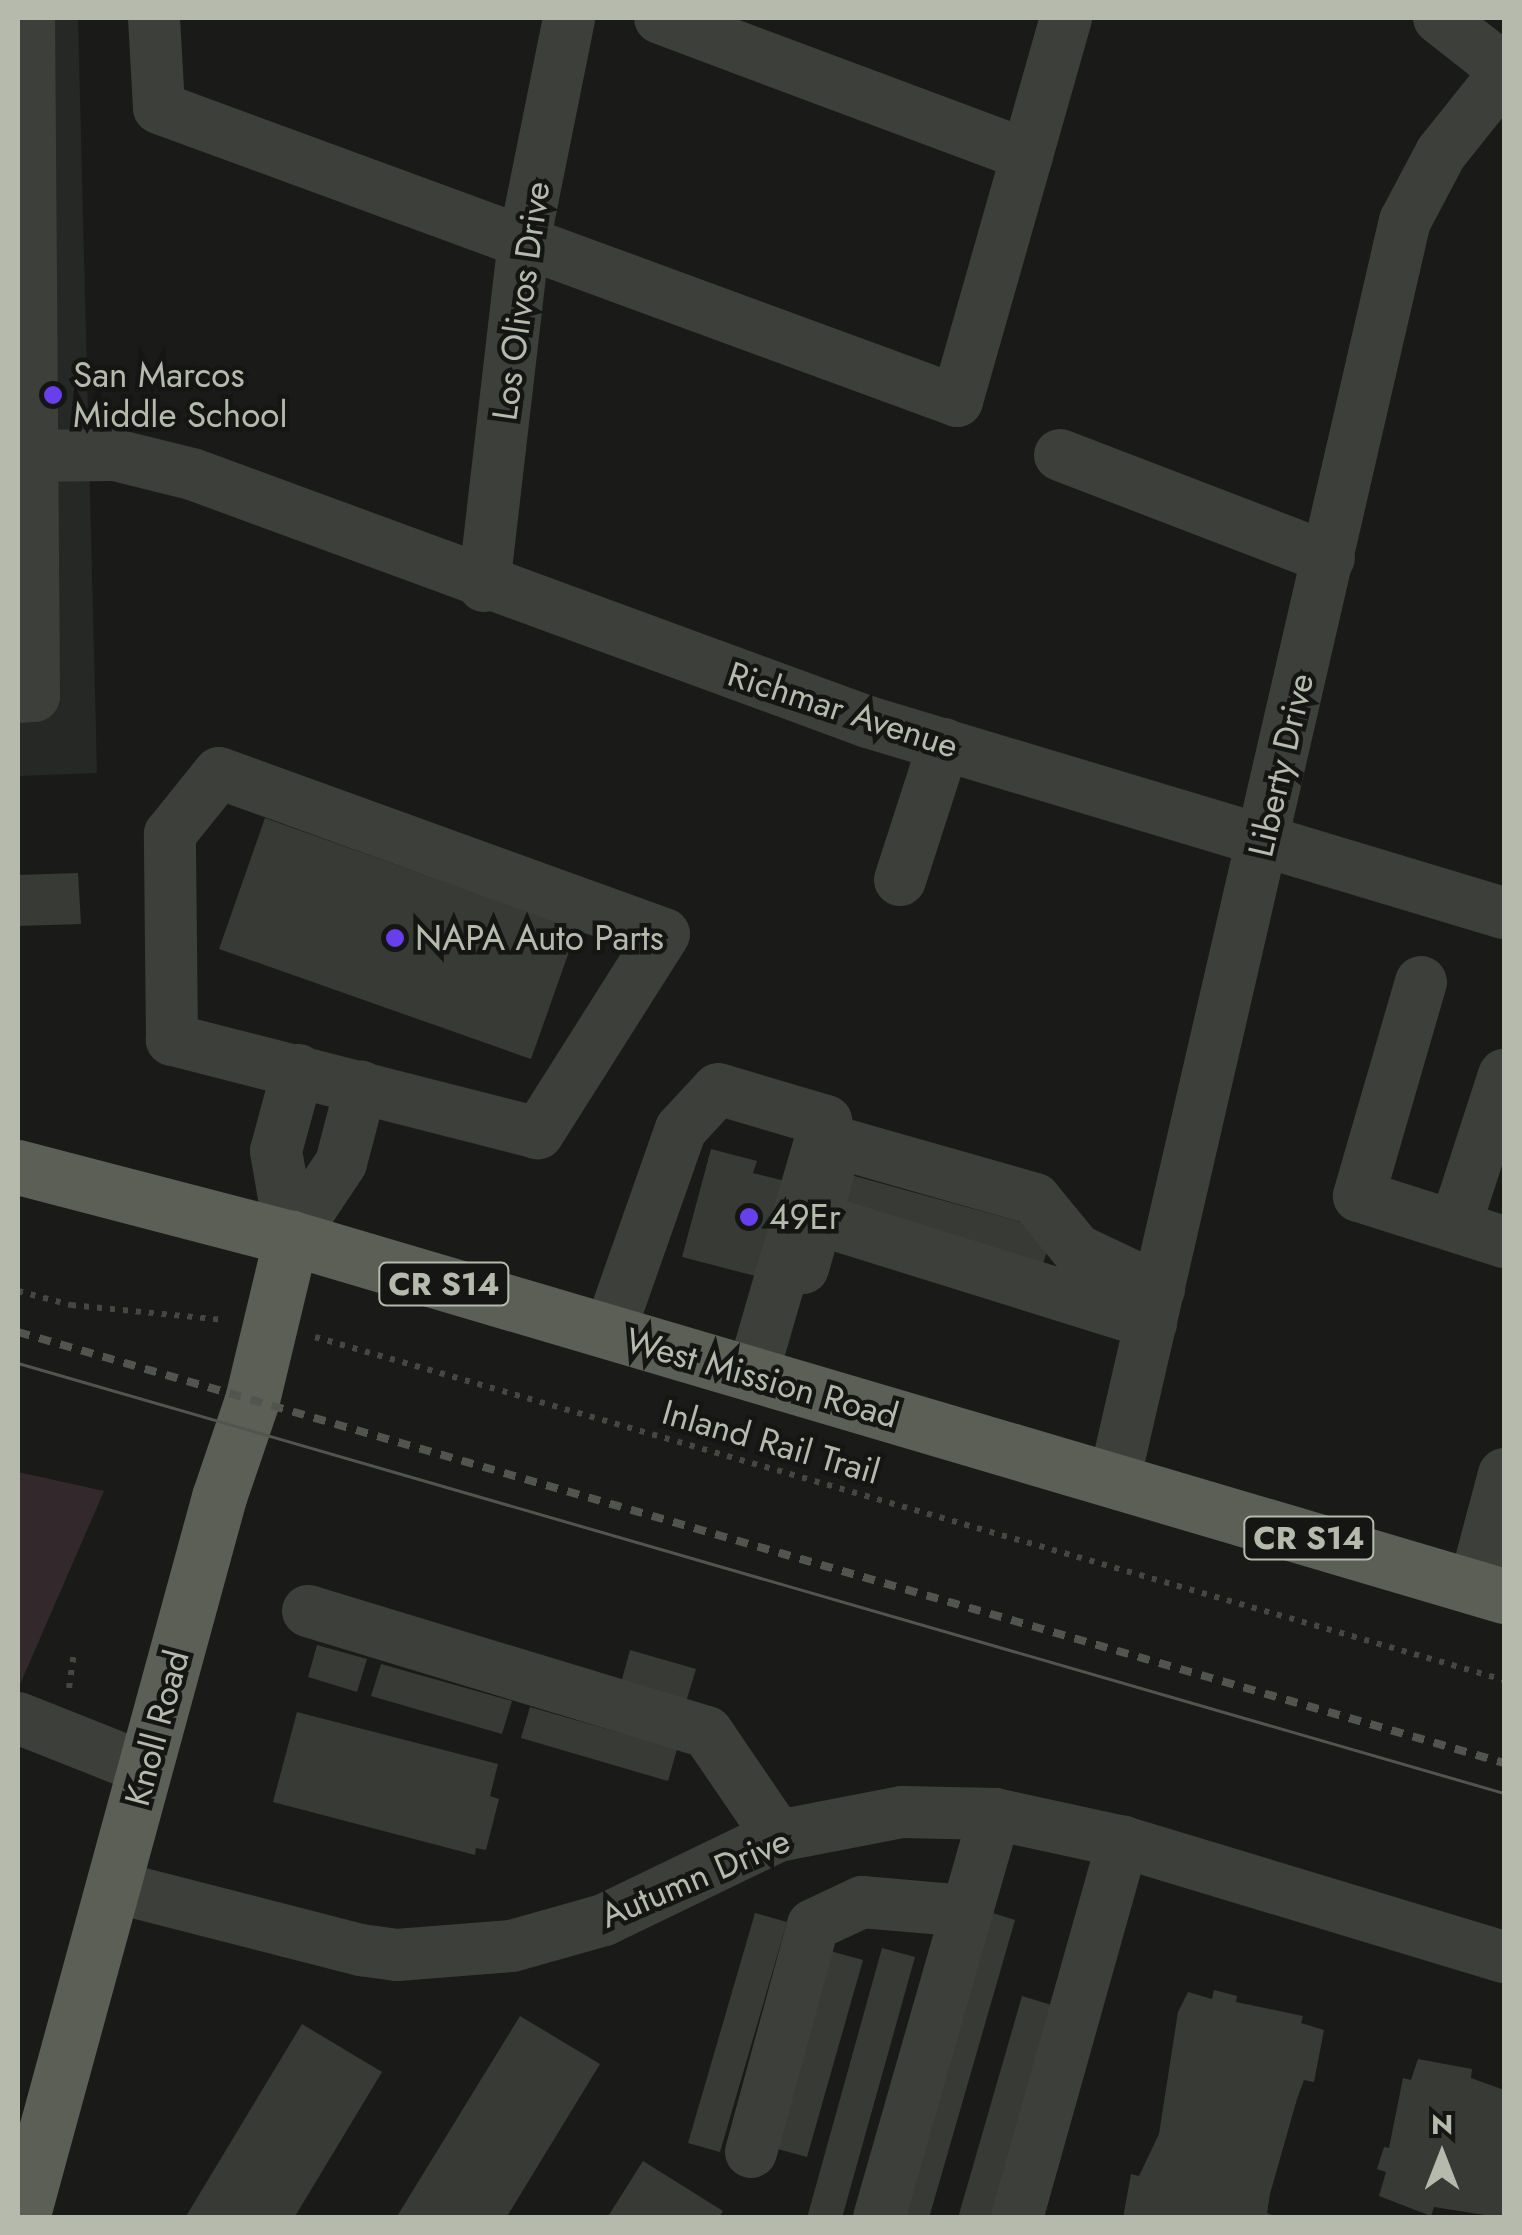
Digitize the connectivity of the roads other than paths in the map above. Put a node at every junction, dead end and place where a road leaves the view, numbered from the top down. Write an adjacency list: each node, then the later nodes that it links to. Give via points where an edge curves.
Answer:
1 (30, 18): 11 (street)
2 (154, 18): 9 (street, via 159,108)
3 (569, 18): 9 (street, Los Olivos Drive)
4 (660, 18): 8 (street)
5 (1066, 18): 8 (street)
6 (1439, 18): 7 (street)
7 (1504, 72): 12 (street, Liberty Drive, via 1441,153 1406,221)
8 (1027, 154): 9 (street, via 957,401)
9 (524, 242): 14 (street, Los Olivos Drive)
10 (1060, 455): 12 (street)
11 (25, 456): 13 (street); 14 (street, Richmar Avenue, via 115,454 192,474)
12 (1329, 558): 17 (street, Liberty Drive)
13 (26, 578): 15 (street, via 34,696)
14 (484, 586): 16 (street, Richmar Avenue)
15 (18, 697)
16 (944, 744): 17 (street, Richmar Avenue); 18 (street)
17 (1264, 840): 19 (street, Richmar Avenue); 29 (street, Liberty Drive)
18 (900, 880)
19 (1504, 913)
20 (1421, 982): 26 (street, via 1359,1196)
21 (298, 1070): 23 (street); 23 (street, via 172,1040 170,834 219,773 664,934 538,1133); 27 (street, via 276,1152)
22 (1504, 1075): 26 (street)
23 (361, 1087): 27 (street, via 340,1163)
24 (18, 1166): 27 (main road, West Mission Road / CR S14)
25 (817, 1220): 29 (street); 29 (street, via 835,1142 1035,1199 1078,1250); 31 (street)
26 (1455, 1226): 28 (street)
27 (292, 1238): 30 (main road, West Mission Road / CR S14); 37 (main road, Knoll Road)
28 (1504, 1242)
29 (1156, 1306): 33 (street, Liberty Drive)
30 (609, 1333): 31 (main road, West Mission Road / CR S14); 31 (street, via 681,1130 718,1089 826,1120)
31 (761, 1378): 33 (main road, West Mission Road / CR S14)
32 (1504, 1474): 34 (street)
33 (1114, 1481): 34 (main road, West Mission Road / CR S14)
34 (1489, 1591)
35 (308, 1611): 39 (street, via 707,1732)
36 (18, 1718): 37 (street)
37 (146, 1769): 41 (main road, Knoll Road)
38 (996, 1814): 39 (street, Autumn Drive, via 902,1812); 40 (street, Autumn Drive); 42 (street)
39 (778, 1836): 41 (street, Autumn Drive, via 604,1920 512,1946 396,1955)
40 (1123, 1842): 43 (street, Autumn Drive); 47 (street)
41 (115, 1887): 45 (main road, Knoll Road)
42 (968, 1911): 44 (street, via 862,1902 813,1925); 46 (street)
43 (1504, 1958)
44 (750, 2152)
45 (24, 2188)
46 (879, 2218)
47 (1016, 2218)

